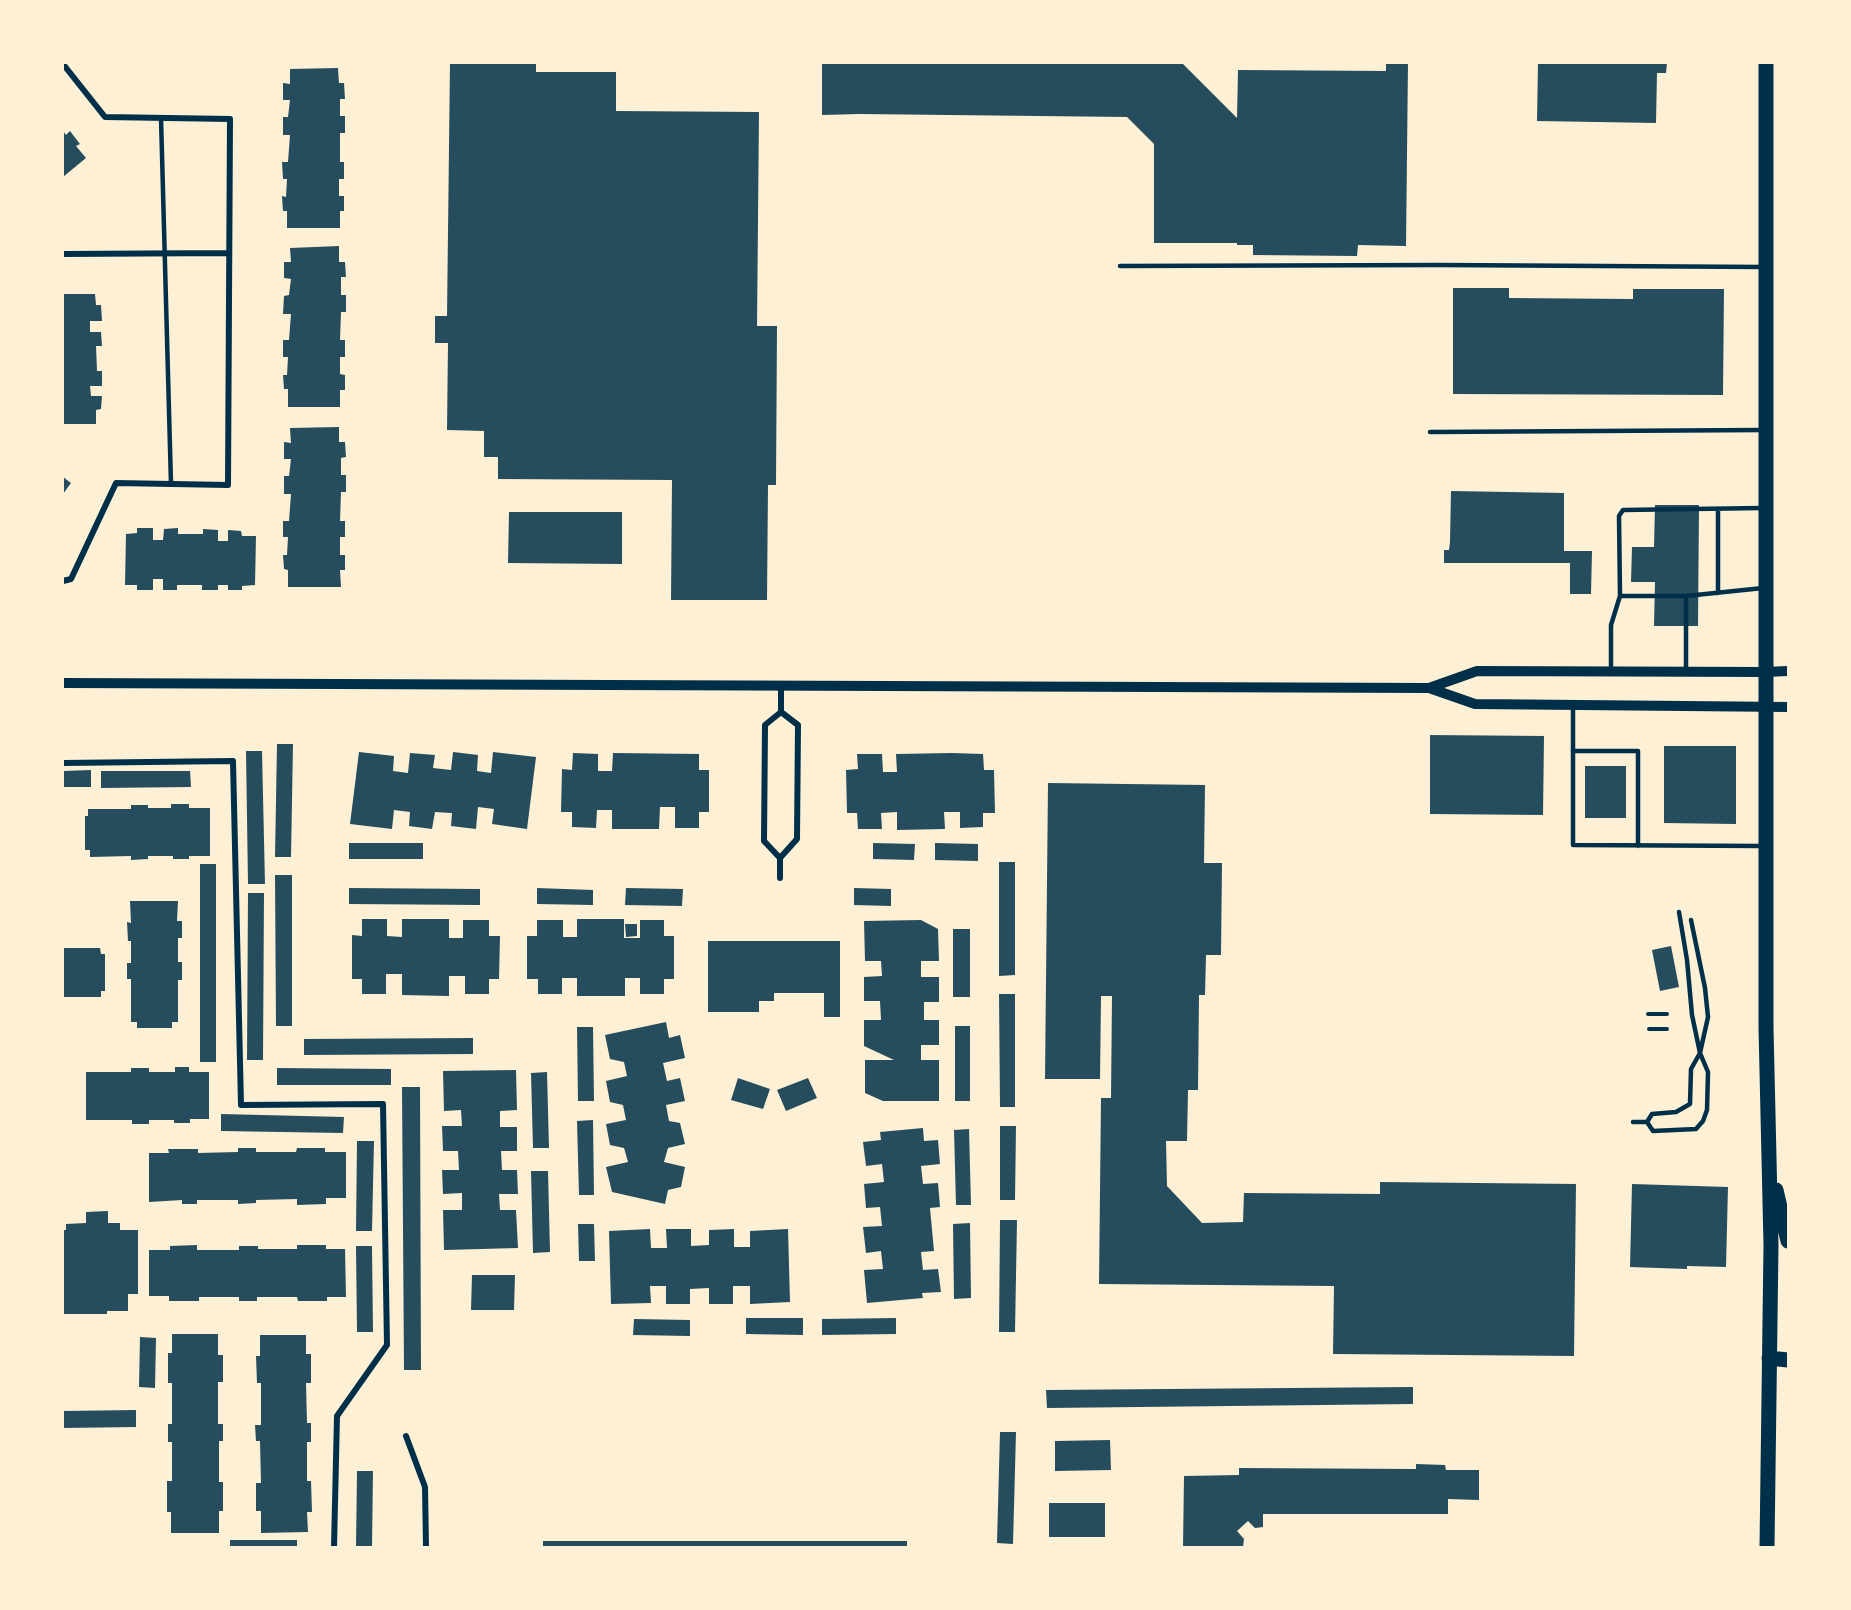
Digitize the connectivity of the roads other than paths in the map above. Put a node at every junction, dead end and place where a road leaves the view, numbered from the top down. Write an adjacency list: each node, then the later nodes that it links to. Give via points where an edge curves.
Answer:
1 (1766, 63): 8 (main road)
2 (63, 64): 3 (street, via 105,117)
3 (161, 118): 4 (street, via 230,119); 6 (lane)
4 (228, 253): 6 (street); 11 (street, via 228,485)
5 (63, 254): 6 (street)
6 (163, 254): 11 (lane)
7 (1120, 266): 8 (lane)
8 (1764, 267): 9 (main road)
9 (1765, 430): 10 (lane); 12 (main road)
10 (1430, 432)
11 (171, 484): 14 (street, via 116,483 71,579)
12 (1765, 508): 13 (lane); 15 (main road)
13 (1718, 509): 16 (lane); 17 (lane, via 1623,510 1619,516)
14 (63, 582)
15 (1765, 587): 16 (lane); 22 (main road)
16 (1718, 593): 18 (lane)
17 (1620, 596): 18 (lane); 20 (lane, via 1611,625)
18 (1686, 597): 21 (lane)
19 (1788, 671): 22 (street)
20 (1611, 672): 21 (street); 25 (street, via 1477,671)
21 (1686, 672): 22 (street)
22 (1765, 672): 27 (main road)
23 (63, 683): 24 (street)
24 (781, 686): 25 (street); 29 (street)
25 (1429, 688): 26 (street, via 1475,704)
26 (1573, 704): 27 (street); 30 (lane)
27 (1765, 706): 28 (street); 33 (main road)
28 (1788, 707)
29 (781, 712): 34 (street, via 765,725 764,841); 34 (street, via 798,725 798,816 797,838)
30 (1573, 751): 32 (lane, via 1573,845); 32 (lane, via 1638,751)
31 (63, 763): 46 (street, via 233,760 241,1105 383,1104 387,1346 337,1416)
32 (1638, 846): 33 (lane)
33 (1765, 846): 41 (main road)
34 (780, 858): 35 (street)
35 (780, 878)
36 (1679, 912): 38 (lane)
37 (1691, 920): 38 (lane, via 1708,1017)
38 (1700, 1053): 40 (lane, via 1691,1069 1689,1104 1676,1112 1652,1114); 40 (lane, via 1708,1072 1703,1121 1687,1130 1653,1131)
39 (1633, 1122): 40 (lane)
40 (1647, 1122)
41 (1769, 1157): 42 (main road); 43 (main road)
42 (1788, 1241)
43 (1769, 1358): 44 (main road); 48 (main road)
44 (1788, 1360)
45 (406, 1436): 47 (street, via 425,1487)
46 (334, 1547)
47 (426, 1547)
48 (1767, 1547)

